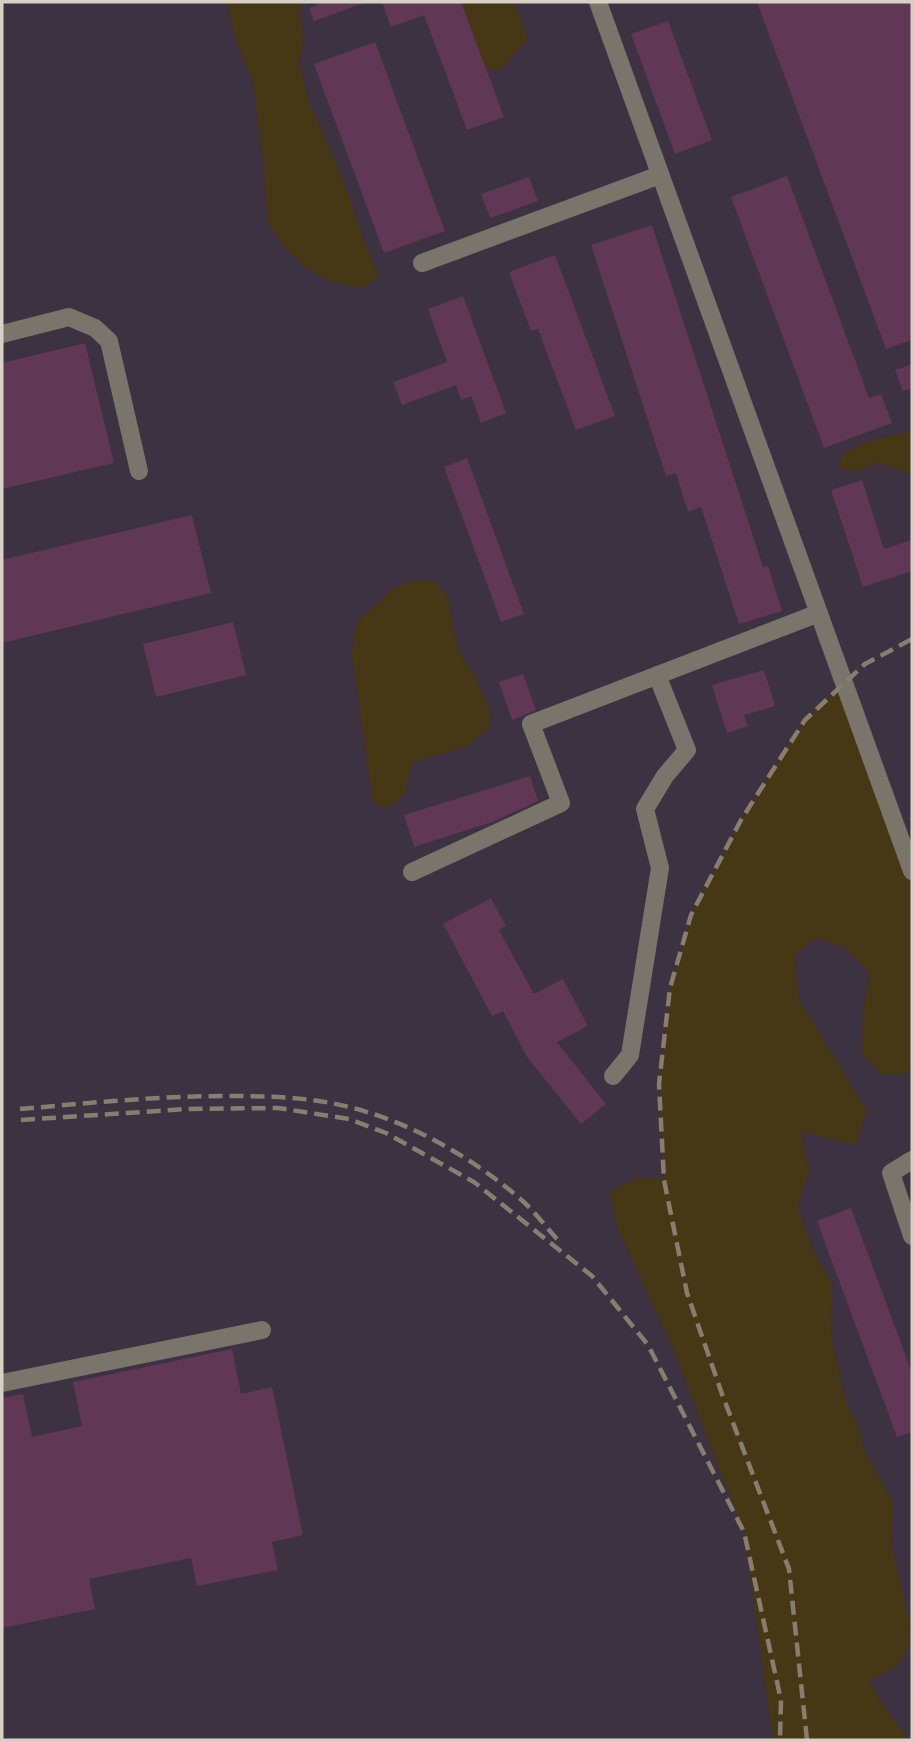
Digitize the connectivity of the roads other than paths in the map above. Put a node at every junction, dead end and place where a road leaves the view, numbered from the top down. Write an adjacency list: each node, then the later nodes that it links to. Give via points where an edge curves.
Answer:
1 (598, 2): 2 (lane)
2 (660, 174): 3 (lane); 6 (lane)
3 (422, 262)
4 (2, 334): 5 (lane, via 69,317 95,328 109,341)
5 (139, 471)
6 (819, 613): 7 (lane); 8 (lane)
7 (657, 675): 9 (lane, via 531,724 561,803); 10 (lane, via 688,750 645,809 660,867 630,1055)
8 (912, 871)
9 (412, 872)
10 (612, 1076)
11 (912, 1160): 12 (lane, via 891,1173)
12 (912, 1236)
13 (262, 1331): 14 (lane)
14 (2, 1383)

